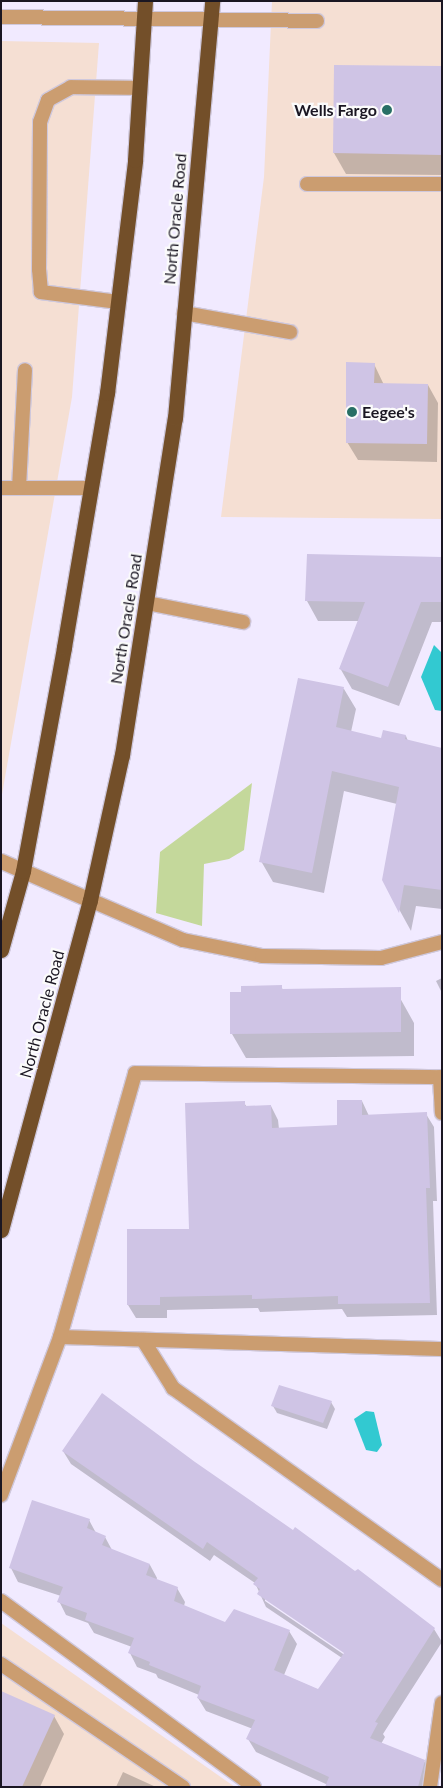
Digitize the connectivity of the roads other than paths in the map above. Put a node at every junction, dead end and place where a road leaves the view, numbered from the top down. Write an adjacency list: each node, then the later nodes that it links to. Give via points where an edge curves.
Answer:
1 (144, 1): 4 (highway)
2 (212, 1): 5 (highway, North Oracle Road)
3 (7, 17): 4 (lane)
4 (144, 19): 5 (lane); 7 (highway)
5 (212, 19): 6 (lane); 11 (highway, North Oracle Road)
6 (318, 21)
7 (139, 88): 10 (highway); 10 (lane, via 71,87 48,100 40,122 38,269 41,292)
8 (307, 184): 9 (lane)
9 (442, 184)
10 (118, 302): 16 (highway, via 107,393)
11 (184, 313): 12 (lane); 17 (highway, North Oracle Road, via 175,418)
12 (290, 332)
13 (25, 370): 15 (lane)
14 (1, 488): 15 (lane)
15 (19, 488): 16 (lane)
16 (90, 488): 20 (highway)
17 (147, 603): 18 (lane); 21 (highway, North Oracle Road, via 122,755)
18 (243, 622)
19 (1, 861): 20 (street)
20 (23, 871): 21 (street); 23 (highway)
21 (90, 900): 22 (lane, via 183,940 262,956 381,958); 25 (highway, North Oracle Road)
22 (442, 942)
23 (1, 950)
24 (442, 1113): 26 (lane, via 440,1076 135,1073)
25 (1, 1230)
26 (60, 1337): 27 (lane); 29 (lane)
27 (143, 1340): 28 (lane); 30 (lane, via 173,1388)
28 (442, 1350)
29 (1, 1495)
30 (442, 1580)
31 (1, 1601): 35 (lane)
32 (1, 1664): 34 (lane)
33 (442, 1704): 36 (lane)
34 (183, 1787)
35 (254, 1787)
36 (430, 1787)

